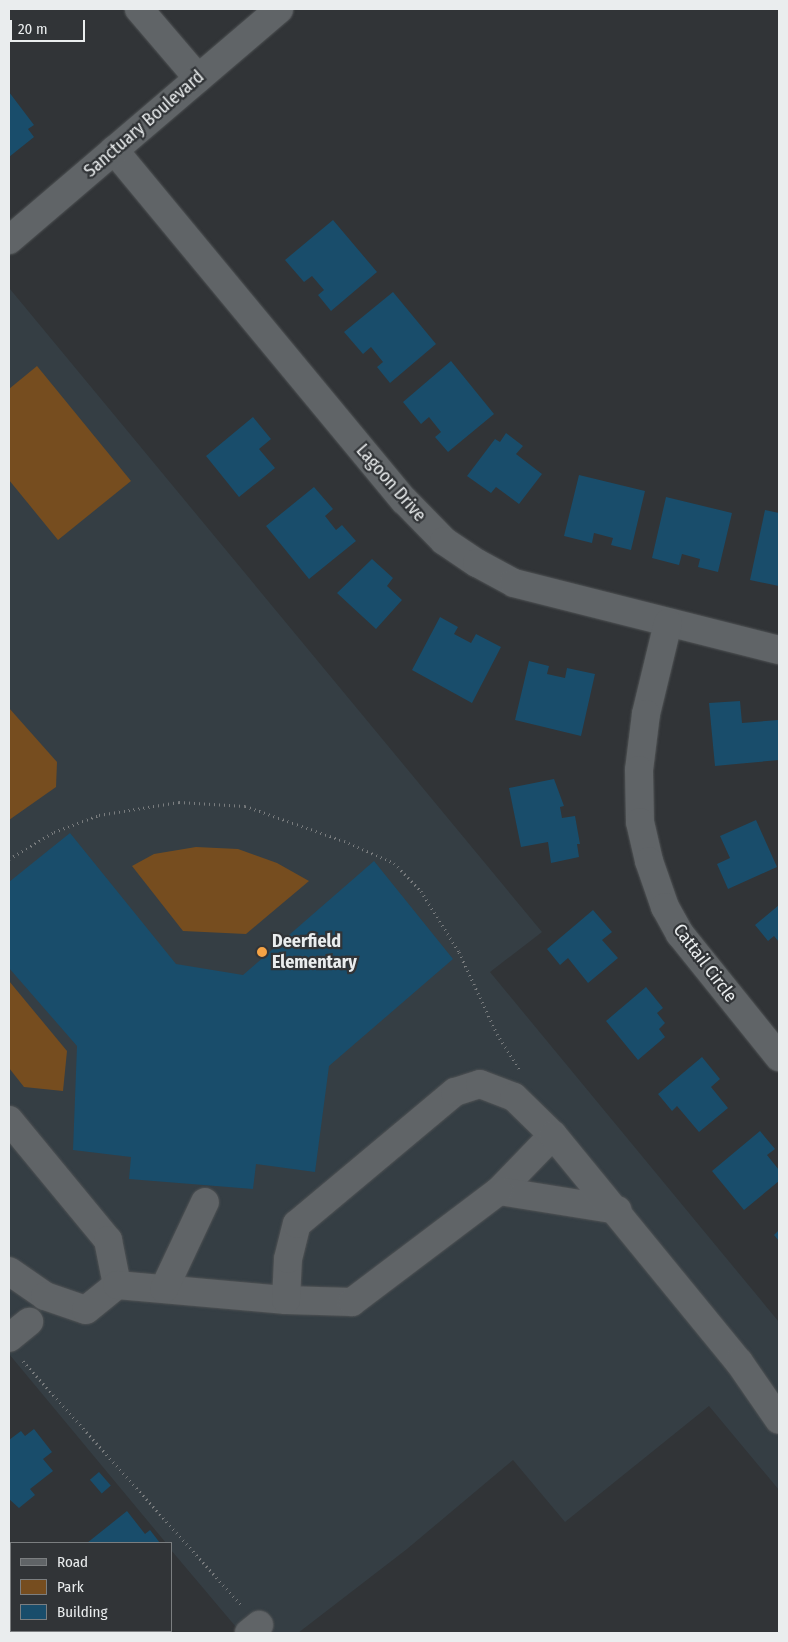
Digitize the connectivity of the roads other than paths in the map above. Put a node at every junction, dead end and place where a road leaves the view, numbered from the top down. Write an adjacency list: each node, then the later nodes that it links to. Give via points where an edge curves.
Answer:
1 (139, 9): 3 (street)
2 (279, 9): 3 (street, Sanctuary Boulevard)
3 (198, 78): 4 (street, Sanctuary Boulevard)
4 (114, 150): 5 (street, Sanctuary Boulevard); 6 (street, Lagoon Drive, via 404,500 444,540 476,563 514,583)
5 (9, 240)
6 (668, 623): 7 (street, Lagoon Drive); 8 (street, Cattail Circle, via 646,714 638,770 640,822 649,861 665,907 680,934)
7 (779, 650)
8 (779, 1057)
9 (9, 1120): 15 (street, via 108,1240)
10 (553, 1135): 11 (street); 13 (street); 17 (street, via 514,1097 480,1084 455,1092 297,1224 288,1259)
11 (499, 1191): 13 (street); 17 (street, via 352,1302)
12 (205, 1202): 16 (street)
13 (617, 1210): 18 (street, via 739,1362)
14 (9, 1271): 15 (street, via 45,1296 86,1310)
15 (117, 1285): 16 (street)
16 (164, 1289): 17 (street)
17 (286, 1300)
18 (779, 1420)

